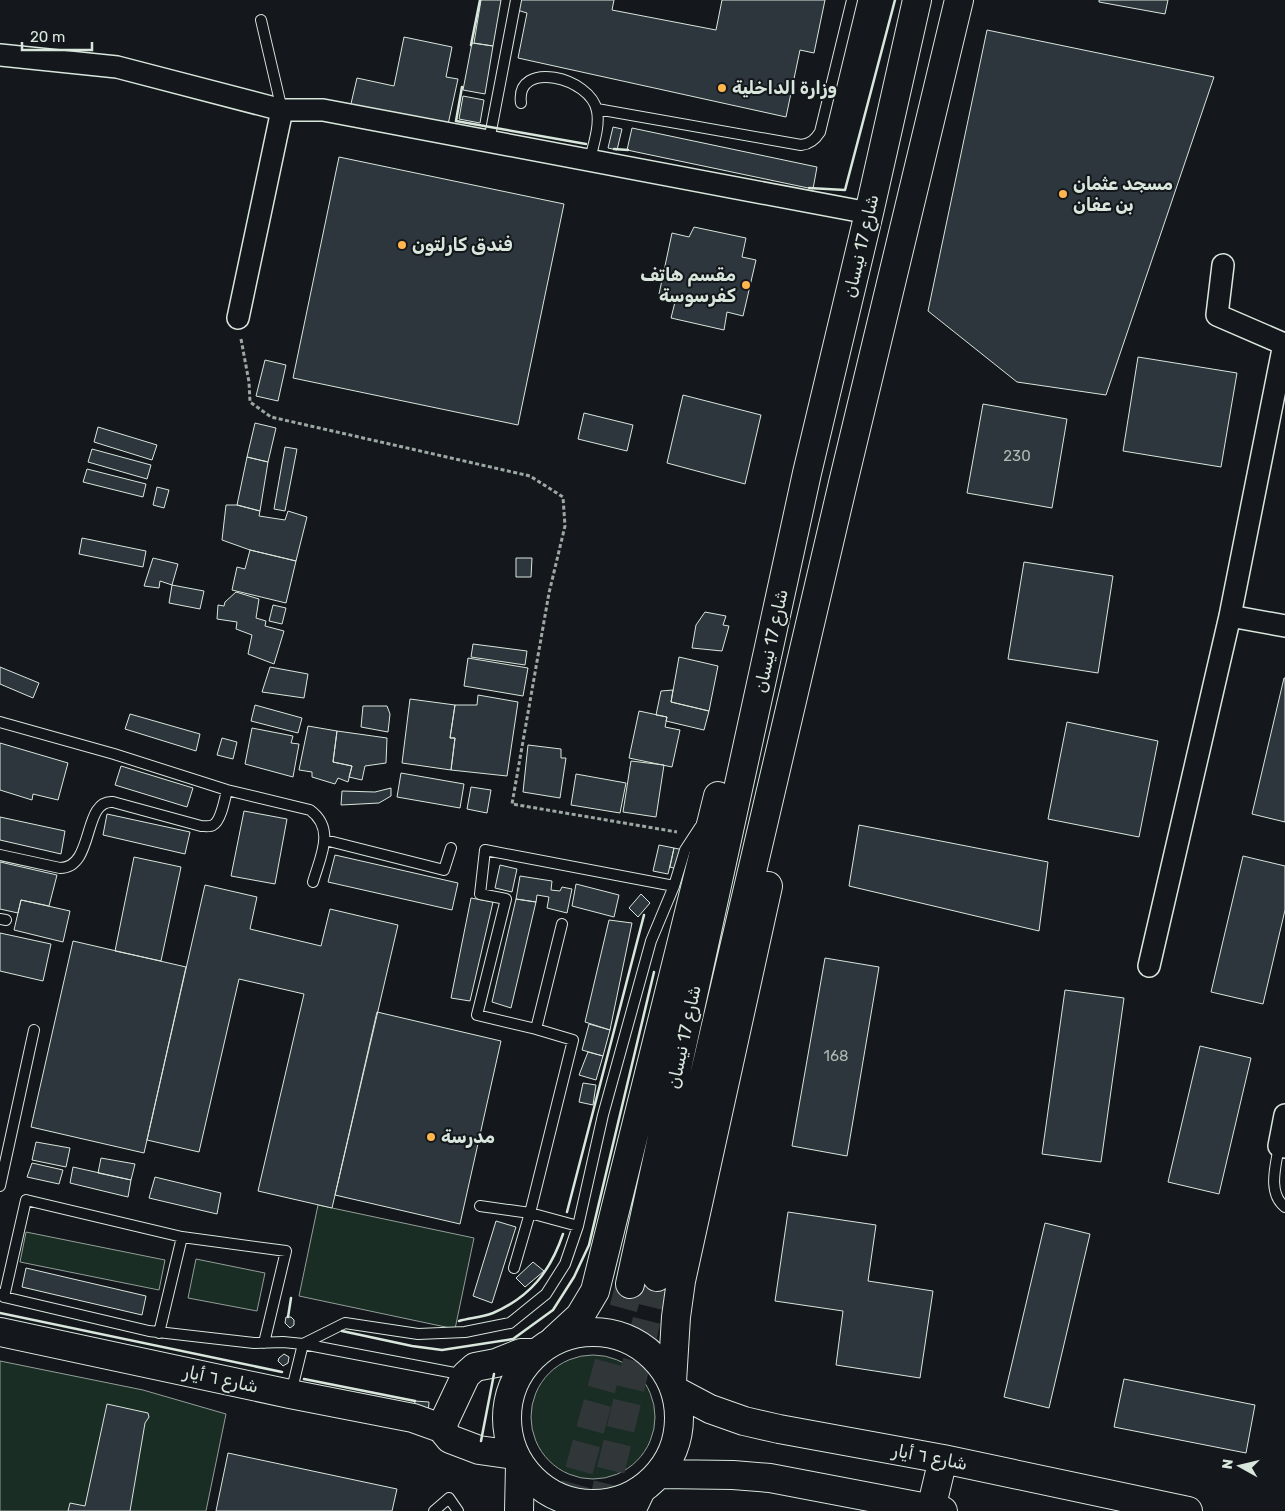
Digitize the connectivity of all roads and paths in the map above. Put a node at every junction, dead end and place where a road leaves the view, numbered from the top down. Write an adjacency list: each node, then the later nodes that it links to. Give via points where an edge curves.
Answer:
1 (516, 0): 10 (lane)
2 (852, 0): 8 (lane, via 820,132 812,142 800,145)
3 (917, 0): 12 (main road, شارع 17 نيسان)
4 (959, 0): 16 (main road, شارع 17 نيسان)
5 (261, 20): 9 (lane)
6 (0, 55): 9 (street, via 117,66)
7 (522, 103): 8 (lane, via 520,96 526,83 540,77 580,86)
8 (596, 108): 11 (lane, via 598,123)
9 (282, 110): 10 (street, via 323,110); 14 (street)
10 (489, 141): 11 (street)
11 (590, 160): 12 (street)
12 (869, 213): 15 (main road, شارع 17 نيسان)
13 (1223, 265): 17 (street, via 1217,315 1284,344)
14 (238, 318): 22 (path, via 250,402 271,418 530,476 563,497 565,526 549,593 512,804)
15 (807, 473): 20 (main road, via 785,510 760,602); 42 (main road, شارع 17 نيسان)
16 (843, 482): 41 (main road, شارع 17 نيسان); 50 (main road, via 829,608 681,1281 676,1317)
17 (1230, 616): 18 (street); 29 (street)
18 (1285, 626)
19 (0, 722): 21 (lane)
20 (722, 782): 22 (lane); 48 (main road, via 595,1291 580,1316)
21 (227, 790): 23 (lane, via 310,810 322,822); 25 (lane, via 219,819 209,826 113,802 104,803 97,809 79,857 66,868)
22 (695, 835): 27 (lane, via 685,850)
23 (325, 840): 24 (lane, via 444,870); 26 (lane)
24 (451, 848)
25 (0, 855)
26 (313, 882)
27 (674, 886): 30 (lane, via 485,850 480,894 506,899 477,1015); 38 (lane, via 651,941 603,1115)
28 (562, 924): 30 (lane)
29 (1149, 966)
30 (536, 1028): 37 (lane, via 573,1040)
31 (34, 1030): 34 (lane)
32 (1285, 1115): 33 (street)
33 (1282, 1147): 36 (lane, via 1274,1182 1276,1195)
34 (0, 1186)
35 (480, 1206): 37 (lane)
36 (1285, 1207)
37 (530, 1213): 38 (lane); 40 (lane)
38 (578, 1226): 47 (lane, via 565,1264 546,1294 510,1323 465,1332 418,1334 345,1322)
39 (182, 1237): 43 (lane, via 26,1200); 45 (lane); 46 (lane, via 286,1251)
40 (514, 1268)
41 (657, 1277)
42 (630, 1284)
43 (2, 1296): 45 (lane)
44 (0, 1332): 51 (main road, شارع ٦ أيار)
45 (159, 1333): 46 (lane)
46 (264, 1343): 47 (lane)
47 (304, 1344): 49 (lane); 51 (lane)
48 (545, 1346): 49 (main road, via 475,1367); 50 (main road, via 573,1333 612,1333 648,1350 662,1365); 54 (main road, via 520,1372 510,1395 507,1420 511,1445)
49 (466, 1375): 52 (main road)
50 (674, 1386): 53 (main road, شارع ٦ أيار, via 710,1409 744,1421); 55 (main road, via 680,1420 674,1449)
51 (290, 1394): 52 (main road, شارع ٦ أيار, via 413,1418)
52 (441, 1428): 54 (main road, شارع ٦ أيار, via 450,1438)
53 (943, 1459): 56 (main road); 60 (main road, شارع ٦ أيار)
54 (518, 1460): 55 (main road, via 535,1482 554,1496 576,1503 614,1502); 59 (main road)
55 (644, 1492): 56 (main road, via 733,1475 770,1478)
56 (937, 1510)
57 (434, 1511): 58 (lane, via 450,1498)
58 (458, 1511)
59 (519, 1511)
60 (1188, 1511)

